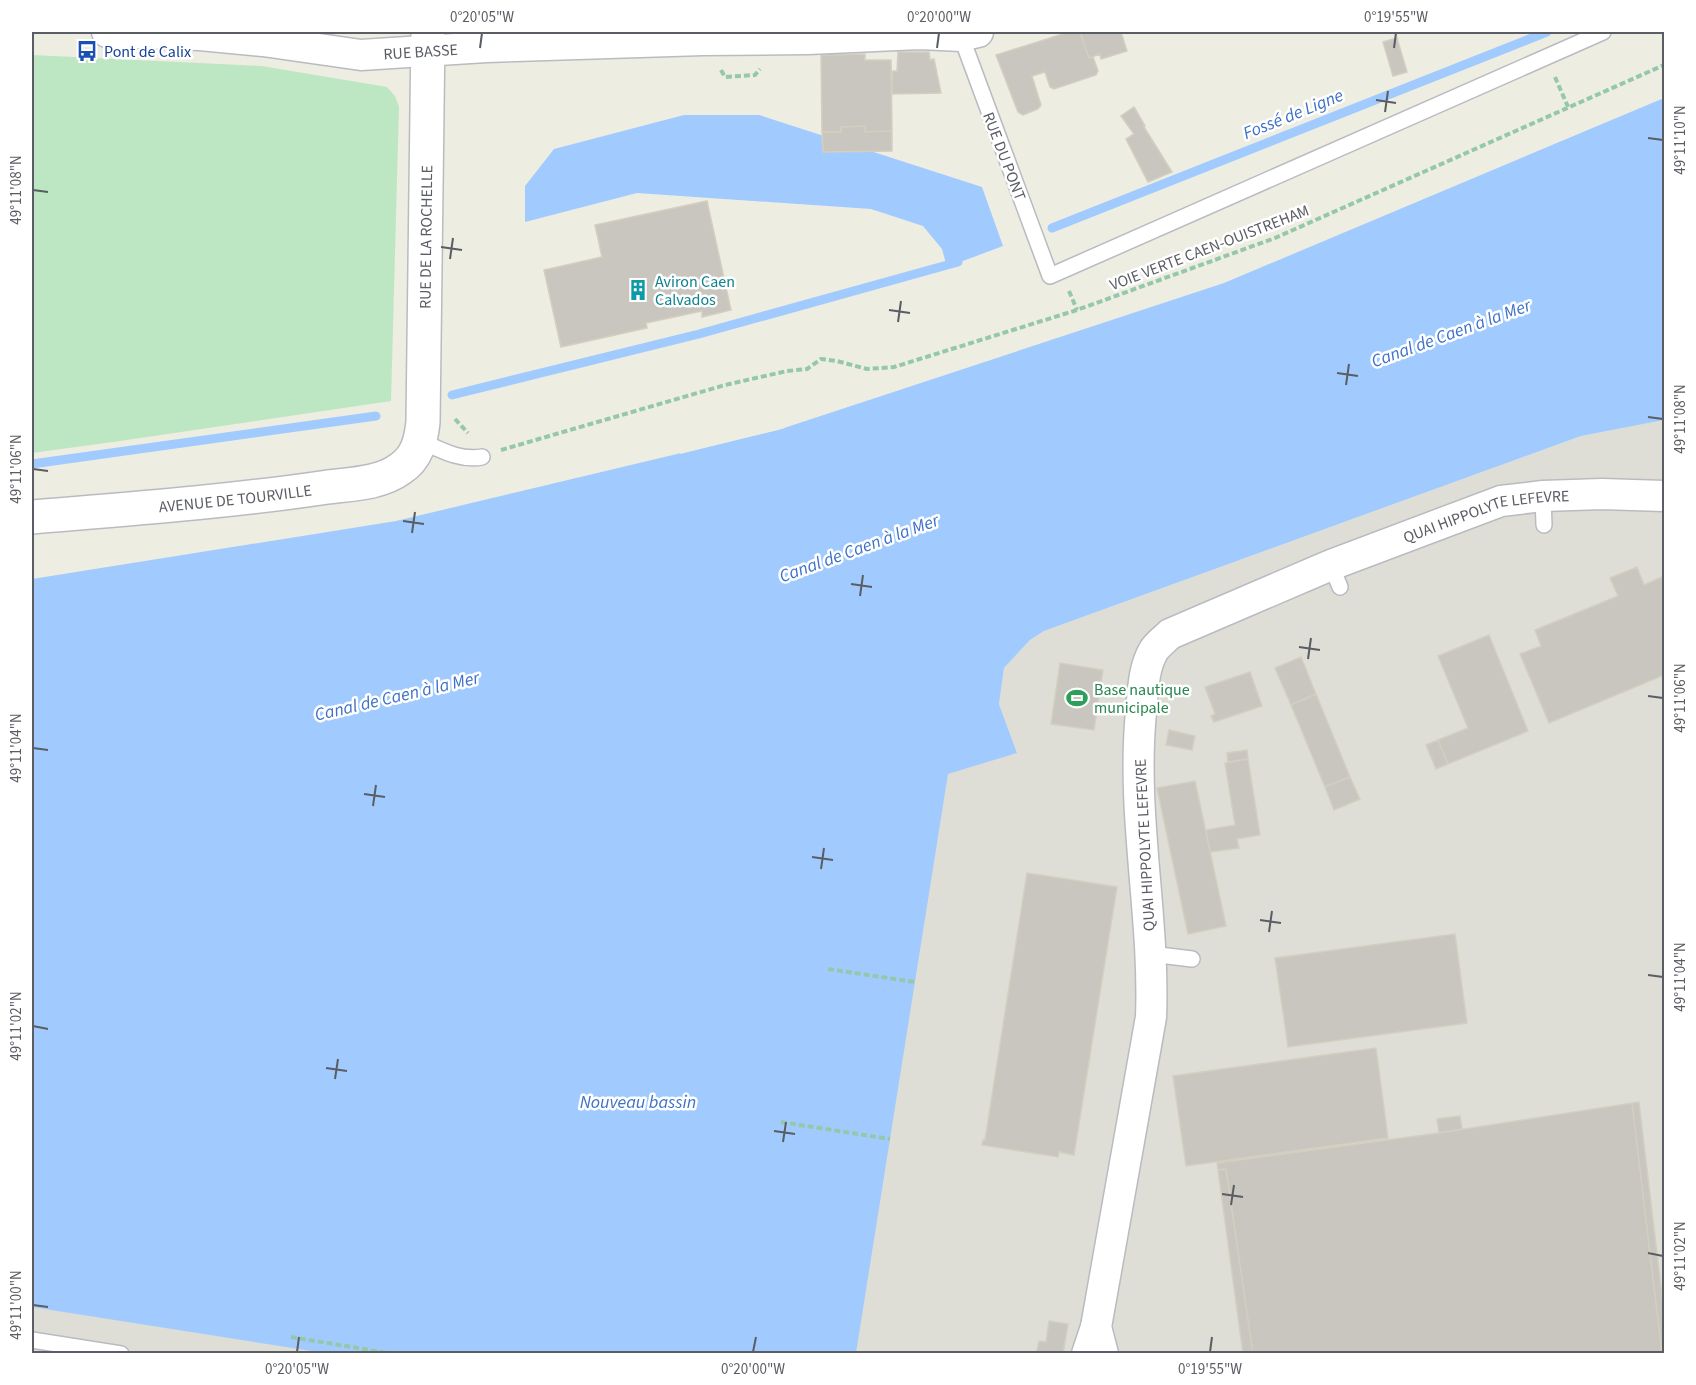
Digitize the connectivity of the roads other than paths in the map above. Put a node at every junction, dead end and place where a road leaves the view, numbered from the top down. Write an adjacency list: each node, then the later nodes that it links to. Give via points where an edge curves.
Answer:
1 (107, 32): 4 (street, RUE BASSE, via 221,37 362,55)
2 (1603, 32): 3 (lane, RUE DU PONT, via 1050,276)
3 (970, 34): 4 (street, RUE BASSE, via 486,47)
4 (428, 42): 5 (street, RUE DE LA ROCHELLE)
5 (421, 441): 6 (lane, via 460,457); 8 (street, AVENUE DE TOURVILLE, via 400,470 375,480)
6 (482, 457)
7 (1665, 496): 9 (street, QUAI HIPPOLYTE LEFEVRE, via 1602,494 1543,510 1501,501 1336,576 1170,634 1154,650 1144,680 1137,788)
8 (32, 517)
9 (1151, 954): 10 (lane); 12 (street, QUAI HIPPOLYTE LEFEVRE, via 1151,1017)
10 (1192, 959)
11 (32, 1340): 13 (lane)
12 (1095, 1345)
13 (115, 1353)

